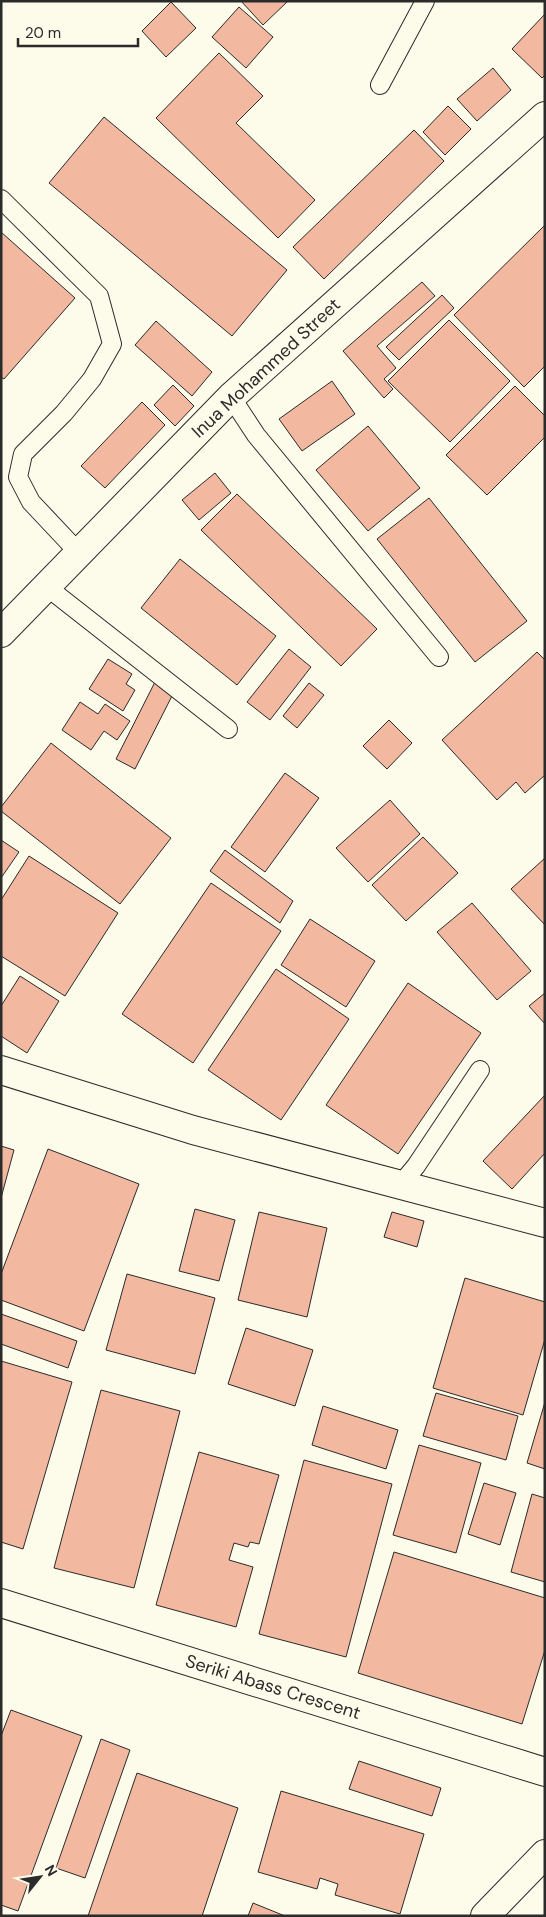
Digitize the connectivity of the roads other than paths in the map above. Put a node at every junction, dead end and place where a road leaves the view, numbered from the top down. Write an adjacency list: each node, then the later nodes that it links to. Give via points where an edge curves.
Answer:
1 (425, 1): 2 (lane)
2 (380, 85)
3 (545, 116): 5 (street, Inua Mohammed Street)
4 (1, 200): 6 (lane, via 99,296 112,344 92,379 64,414 22,454 18,477 31,502)
5 (230, 397): 6 (street, Inua Mohammed Street); 9 (lane, via 256,435)
6 (79, 554): 7 (street, Inua Mohammed Street)
7 (46, 586): 8 (street, Inua Mohammed Street); 10 (lane)
8 (1, 633)
9 (439, 657)
10 (228, 729)
11 (1, 1070): 13 (street, via 193,1130)
12 (480, 1070): 13 (lane)
13 (401, 1184): 14 (street)
14 (545, 1222)
15 (1, 1603): 16 (street, Seriki Abass Crescent)
16 (545, 1772)
17 (545, 1854): 18 (street)
18 (485, 1916)

